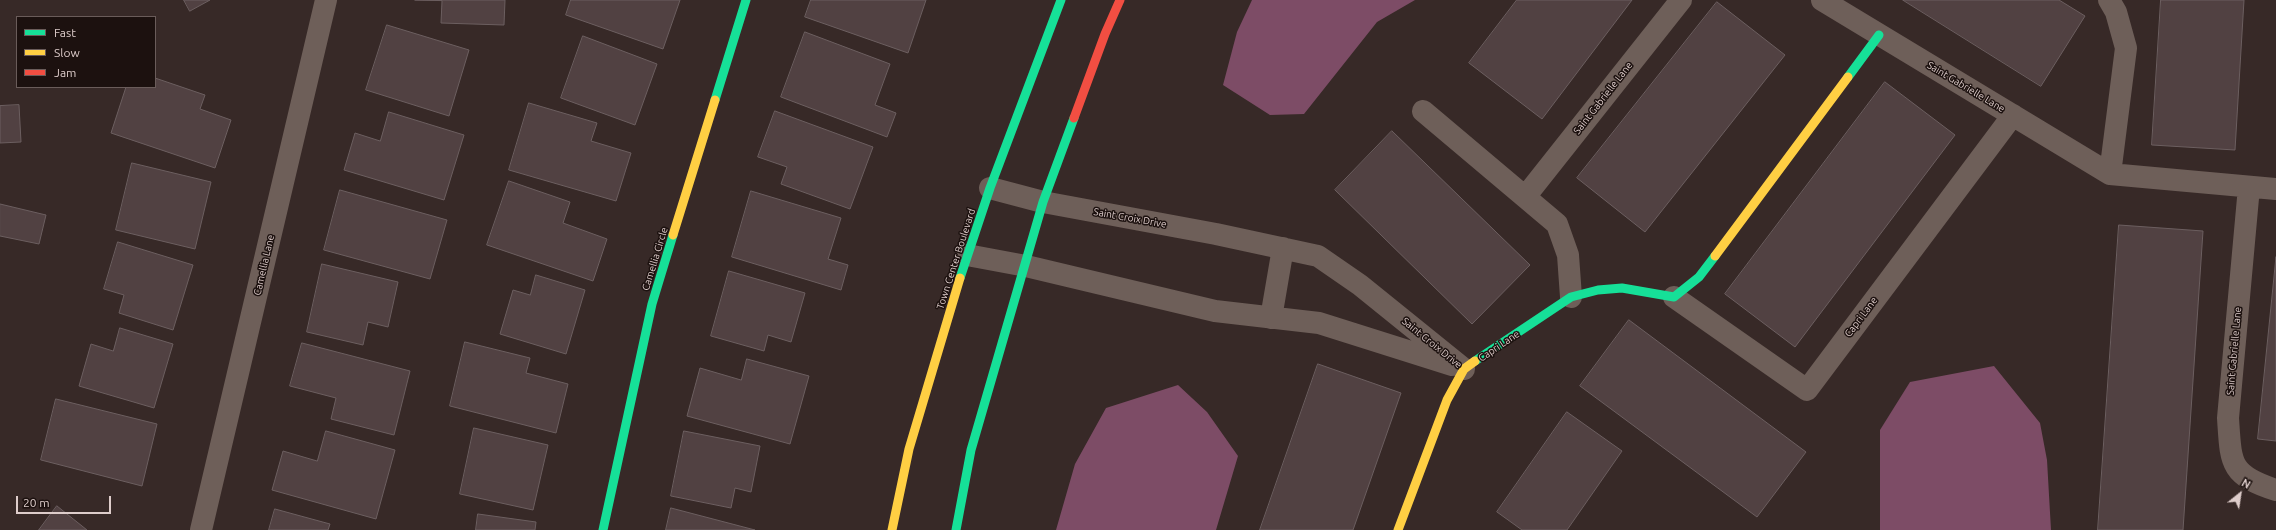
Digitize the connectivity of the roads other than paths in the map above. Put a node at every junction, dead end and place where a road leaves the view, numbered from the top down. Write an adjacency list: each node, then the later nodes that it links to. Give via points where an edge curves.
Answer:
1 (326, 0): 25 (street, Camellia Lane)
2 (746, 0): 26 (street, Camellia Circle, via 652,304)
3 (1061, 0): 13 (street, Town Center Boulevard)
4 (1120, 0): 16 (street)
5 (1681, 0): 15 (street, Saint Gabrielle Lane)
6 (1822, 0): 8 (street, Saint Gabrielle Lane)
7 (2109, 0): 11 (street, via 2116,12 2126,48)
8 (1879, 35): 10 (street, Saint Gabrielle Lane); 21 (street, via 1699,277)
9 (1423, 111): 15 (street)
10 (2013, 115): 11 (street, Saint Gabrielle Lane); 21 (street, Capri Lane, via 1806,390)
11 (2110, 174): 12 (street, Saint Gabrielle Lane)
12 (2249, 187): 14 (street, Saint Gabrielle Lane); 24 (street, Saint Gabrielle Lane, via 2228,418 2230,456 2241,474)
13 (990, 188): 16 (street, Saint Croix Drive); 18 (street, Town Center Boulevard)
14 (2276, 189)
15 (1525, 197): 20 (street, via 1557,224 1568,255)
16 (1043, 202): 17 (street, Saint Croix Drive); 19 (street)
17 (1283, 248): 22 (street); 23 (street, Saint Croix Drive, via 1318,256 1360,285)
18 (967, 255): 19 (street, Saint Croix Drive); 27 (street, Town Center Boulevard, via 908,449)
19 (1026, 266): 22 (street, Saint Croix Drive, via 1215,311); 28 (street, via 971,450)
20 (1571, 297): 21 (street, Capri Lane, via 1591,289 1633,288); 23 (street, Capri Lane)
21 (1674, 297)
22 (1271, 318): 23 (street, Saint Croix Drive, via 1319,323)
23 (1464, 369): 29 (street, Capri Lane, via 1447,400)
24 (2276, 490)
25 (201, 530)
26 (603, 530)
27 (892, 530)
28 (956, 530)
29 (1398, 530)

